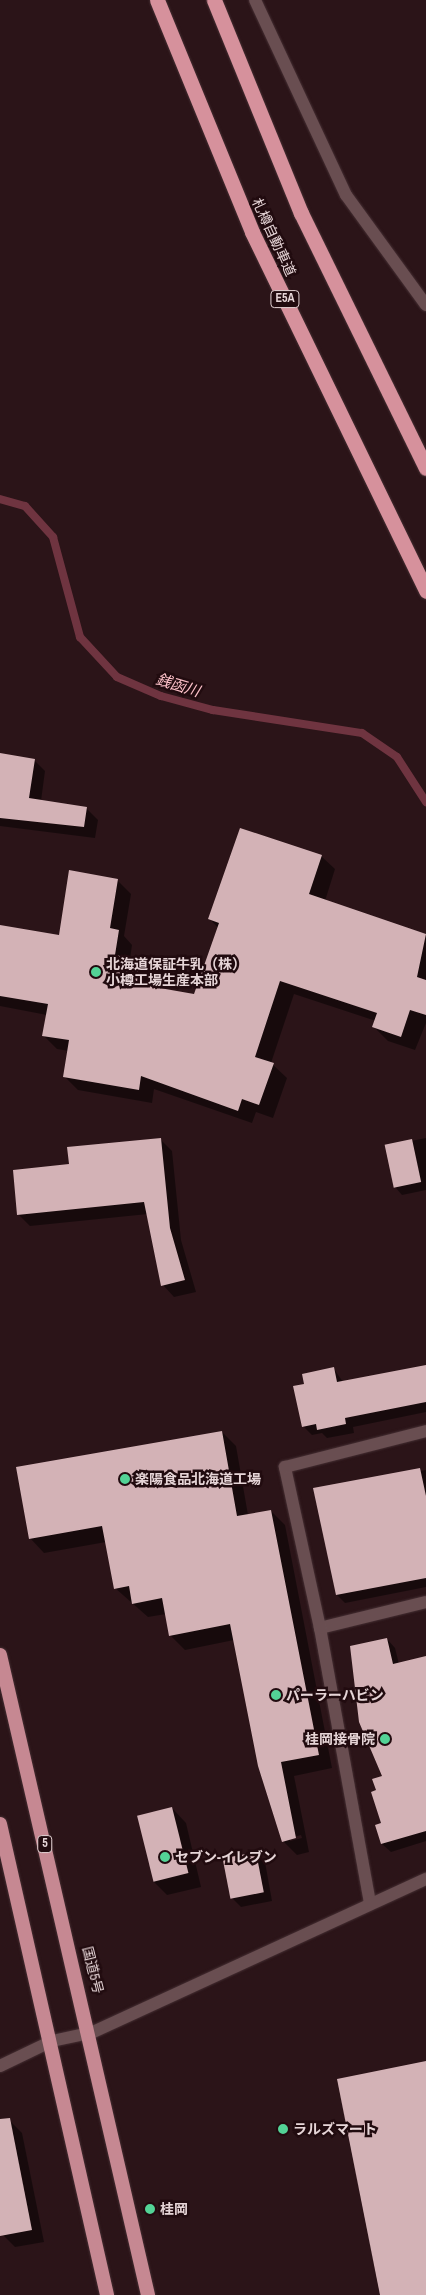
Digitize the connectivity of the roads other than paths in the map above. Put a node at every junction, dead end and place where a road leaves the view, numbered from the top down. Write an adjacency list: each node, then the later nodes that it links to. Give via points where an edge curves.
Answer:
1 (157, 0): 6 (highway, 札樽自動車道 / E5A, via 252,232)
2 (214, 0): 5 (highway, via 301,213)
3 (254, 0): 4 (street, via 346,195)
4 (426, 305)
5 (426, 468)
6 (426, 591)
7 (426, 1431): 9 (street, via 284,1467)
8 (426, 1602): 9 (street)
9 (320, 1628): 13 (street)
10 (0, 1655): 14 (highway, 国道5号 / 5)
11 (0, 1824): 15 (highway)
12 (426, 1879): 13 (street)
13 (370, 1903): 14 (street)
14 (91, 2033): 15 (street); 18 (highway, 国道5号 / 5)
15 (52, 2041): 16 (street); 17 (highway)
16 (0, 2066)
17 (107, 2295)
18 (148, 2295)

